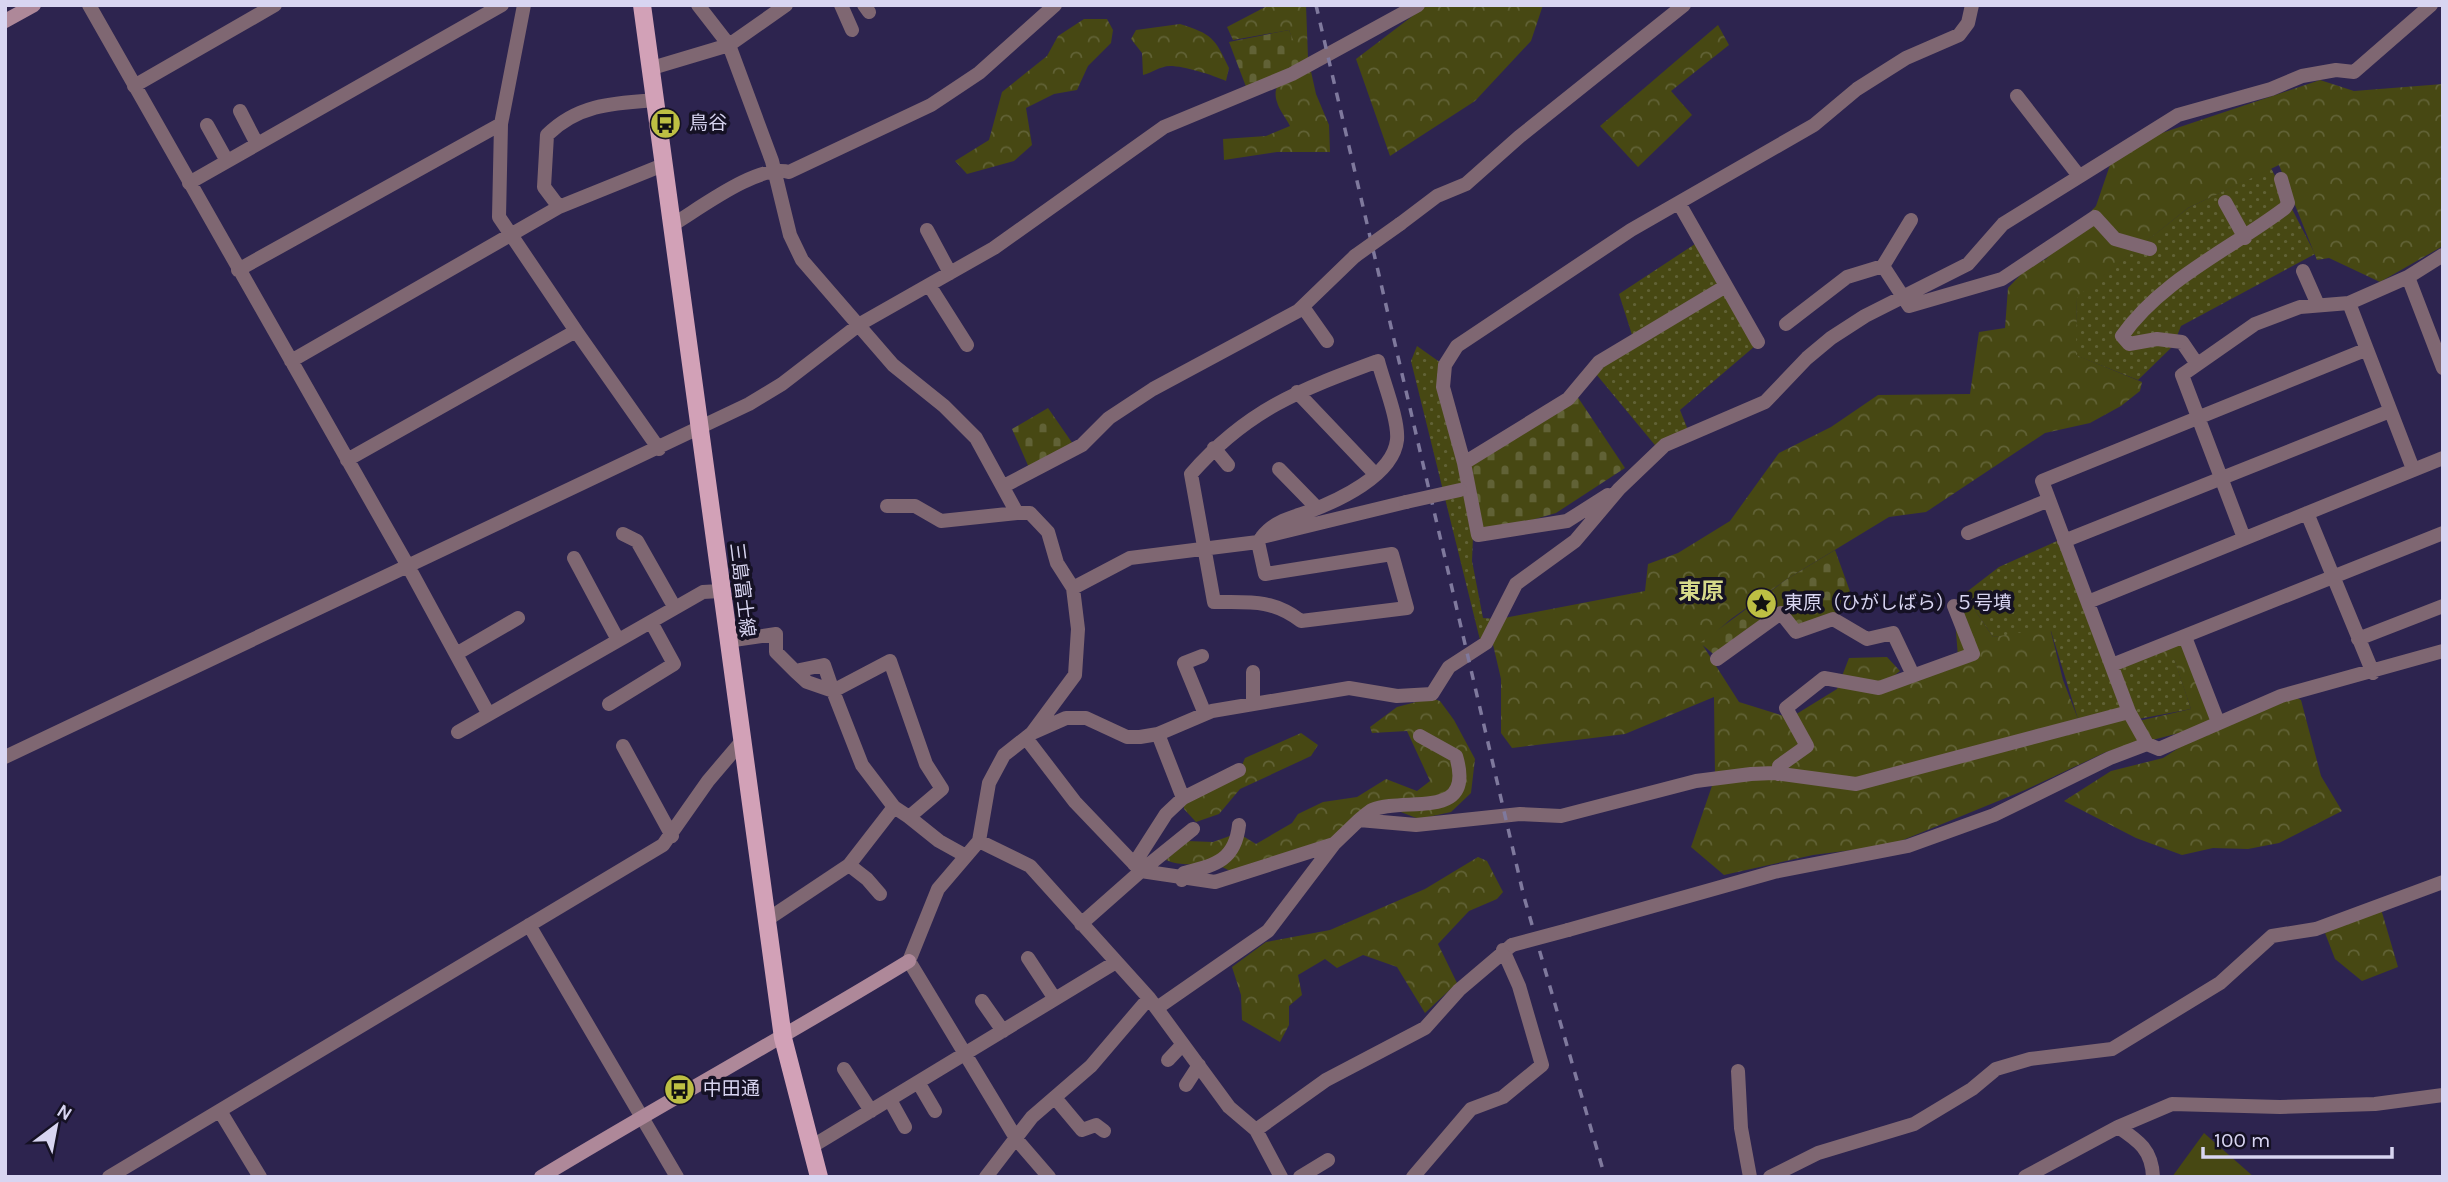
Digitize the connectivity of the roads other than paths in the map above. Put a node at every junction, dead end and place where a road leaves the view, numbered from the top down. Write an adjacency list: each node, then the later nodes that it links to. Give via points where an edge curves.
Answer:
1 (34, 5): 15 (street)
2 (89, 5): 19 (street)
3 (275, 5): 19 (street)
4 (502, 5): 25 (street)
5 (524, 5): 23 (street)
6 (642, 5): 18 (main road, 三島富士線)
7 (786, 5): 17 (street)
8 (841, 5): 16 (street)
9 (1055, 5): 28 (street, via 979,73 931,105 821,159 789,172)
10 (1418, 5): 45 (street, via 1292,74 1164,127 994,248)
11 (1684, 5): 52 (street, bridge, via 1466,184 1437,196 1355,256)
12 (1972, 5): 33 (street, via 1959,35 1906,58 1857,89 1814,125)
13 (2431, 5): 29 (street, via 2354,72 2302,76 2178,115)
14 (699, 6): 17 (street)
15 (5, 21)
16 (852, 30)
17 (729, 45): 18 (street); 28 (street)
18 (652, 68): 21 (main road, 三島富士線)
19 (134, 86): 31 (street)
20 (2017, 96): 29 (street)
21 (656, 100): 27 (main road, 三島富士線); 34 (street, via 604,104 577,112 547,135 544,187)
22 (240, 111): 25 (street)
23 (501, 124): 38 (street, via 499,217); 43 (street)
24 (207, 125): 26 (street)
25 (257, 144): 26 (street)
26 (227, 161): 31 (street)
27 (663, 165): 34 (street); 36 (main road, 三島富士線)
28 (774, 171): 36 (street, via 735,187); 53 (street, via 790,235 802,260)
29 (2079, 176): 49 (street, via 2003,224 1968,264)
30 (2281, 179): 39 (street, via 2288,203 2285,208)
31 (190, 183): 43 (street)
32 (2225, 202): 39 (street)
33 (1680, 205): 48 (street); 71 (street, via 1631,230 1457,346 1445,365 1443,387)
34 (559, 207): 38 (street)
35 (1911, 220): 42 (street)
36 (672, 225): 66 (main road, 三島富士線)
37 (927, 230): 45 (street)
38 (511, 236): 55 (street); 60 (street)
39 (2245, 238): 61 (street, via 2161,294 2122,336 2129,344 2157,339 2182,342)
40 (2150, 249): 49 (street, via 2115,239 2095,217 2002,279 1909,306)
41 (2443, 255): 46 (street)
42 (1883, 266): 49 (street); 54 (street, via 1847,277)
43 (239, 270): 60 (street)
44 (2303, 271): 51 (street)
45 (950, 273): 47 (street)
46 (2408, 277): 50 (street); 62 (street)
47 (929, 285): 53 (street); 58 (street)
48 (1726, 286): 57 (street); 71 (street, via 1599,362 1568,399)
49 (1901, 298): 78 (street, via 1831,338 1765,402 1665,445)
50 (2349, 303): 51 (street); 59 (street)
51 (2318, 305): 61 (street, via 2255,324)
52 (1303, 307): 56 (street); 77 (street, via 1153,389 1109,418 1082,445)
53 (860, 324): 66 (street, via 782,384); 77 (street, via 893,365 976,438)
54 (1786, 324)
55 (576, 331): 68 (street); 70 (street)
56 (1327, 341)
57 (1758, 342)
58 (967, 345)
59 (2365, 349): 64 (street); 65 (street)
60 (291, 362): 70 (street)
61 (2197, 364): 65 (street, via 2182,375)
62 (2442, 365)
63 (1297, 392): 67 (street, via 1233,430); 75 (street); 75 (street, via 1378,360 1397,437 1394,452)
64 (2390, 411): 74 (street); 76 (street)
65 (2197, 417): 76 (street); 80 (street, via 2042,481)
66 (699, 430): 68 (street); 96 (main road, 三島富士線)
67 (1214, 448): 72 (street); 91 (street, via 1191,474)
68 (659, 449): 93 (street)
69 (2443, 458): 74 (street)
70 (347, 460): 93 (street)
71 (1464, 463): 79 (street)
72 (1228, 465)
73 (1279, 469): 82 (street)
74 (2413, 469): 84 (street)
75 (1375, 474): 82 (street, via 1343,499)
76 (2220, 477): 88 (street); 90 (street)
77 (1004, 486): 83 (street)
78 (1619, 489): 79 (street, via 1567,520 1478,535); 117 (street, via 1575,541 1516,584 1486,643 1449,667 1432,694 1397,696 1349,688)
79 (1465, 490): 89 (street, bridge)
80 (2049, 500): 85 (street); 90 (street)
81 (887, 506): 83 (street, via 915,506 941,520)
82 (1317, 509): 89 (street, via 1270,526)
83 (1017, 513): 95 (street, via 1030,513 1048,532 1057,563)
84 (2307, 513): 88 (street); 94 (street)
85 (1968, 533)
86 (2443, 533): 94 (street)
87 (623, 534): 100 (street, via 637,541)
88 (2244, 538): 97 (street)
89 (1260, 539): 91 (street); 91 (street, via 1265,574 1392,554 1407,608 1301,621 1281,606 1214,602)
90 (2064, 541): 97 (street)
91 (1205, 549): 95 (street, via 1130,558)
92 (574, 558): 105 (street)
93 (408, 566): 108 (street); 130 (street)
94 (2332, 579): 103 (street); 104 (street)
95 (1073, 588): 125 (street, via 1079,629 1075,675)
96 (720, 591): 100 (street, via 703,592); 106 (main road, 三島富士線)
97 (2088, 602): 111 (street)
98 (1954, 606): 115 (street, via 1973,654)
99 (2443, 606): 104 (street)
100 (675, 608): 102 (street)
101 (518, 618): 108 (street)
102 (651, 621): 105 (street); 118 (street, via 674,664)
103 (2185, 637): 111 (street); 122 (street)
104 (2358, 639): 114 (street)
105 (618, 640): 120 (street)
106 (727, 642): 112 (street, via 776,634 776,652); 127 (main road, 三島富士線)
107 (2443, 651): 114 (street)
108 (456, 654): 120 (street)
109 (1202, 656): 121 (street, via 1184,663)
110 (1717, 659): 115 (street, via 1781,612 1796,632 1833,619 1867,639 1893,633)
111 (2112, 666): 119 (street)
112 (795, 671): 116 (street, via 807,682); 116 (street, via 824,665)
113 (1253, 672): 117 (street)
114 (2373, 673): 122 (street, via 2281,696)
115 (1913, 676): 132 (street, via 1879,688 1824,678 1786,708 1807,746 1779,766)
116 (833, 691): 134 (street, via 862,765); 135 (street, via 890,661 926,764 942,789)
117 (1253, 703): 121 (street)
118 (608, 704)
119 (2129, 712): 128 (street); 132 (street, via 1856,784)
120 (488, 713): 123 (street)
121 (1205, 714): 124 (street)
122 (2218, 722): 128 (street, via 2159,749)
123 (458, 732)
124 (1157, 734): 125 (street, via 1127,737 1086,718 1066,718); 133 (street)
125 (1029, 736): 140 (street, via 1004,755 989,783); 144 (street, via 1075,802)
126 (1420, 736): 136 (street, via 1456,756 1461,773 1456,790 1442,802 1373,810)
127 (742, 741): 139 (street, via 708,781); 148 (main road, 三島富士線)
128 (2147, 744): 151 (street, bridge, via 1994,815 1908,846 1774,872)
129 (623, 746): 139 (street)
130 (5, 757)
131 (1239, 770): 133 (street)
132 (1778, 774): 136 (street, via 1696,781 1561,816 1520,814 1416,825)
133 (1183, 799): 144 (street, via 1166,814)
134 (894, 807): 135 (street); 143 (street)
135 (909, 817): 142 (street)
136 (1359, 820): 141 (street)
137 (1239, 825): 145 (street, via 1237,841 1219,864 1184,873)
138 (1193, 829): 144 (street)
139 (672, 836): 150 (street)
140 (979, 841): 142 (street); 149 (street, via 1030,866)
141 (1334, 844): 145 (street, via 1215,882); 157 (street, via 1268,931)
142 (966, 856): 153 (street, via 938,889)
143 (849, 865): 147 (street); 148 (street)
144 (1138, 867): 145 (street); 149 (street)
145 (1182, 880)
146 (2443, 883): 193 (street, via 2316,929 2272,936 2220,983 2112,1049 2030,1059 1996,1069 1914,1124 1818,1153)
147 (880, 894)
148 (768, 919): 159 (main road, 三島富士線)
149 (1081, 924): 154 (street)
150 (529, 925): 171 (street); 174 (street)
151 (1507, 948): 177 (street, via 1425,1028 1326,1080); 191 (street, via 1542,1065 1503,1097 1472,1110)
152 (1028, 958): 155 (street)
153 (909, 961): 159 (street); 161 (street)
154 (1115, 962): 155 (street); 157 (street)
155 (1055, 999): 158 (street)
156 (982, 1001): 158 (street)
157 (1153, 1003): 160 (street); 169 (street)
158 (1003, 1031): 161 (street)
159 (783, 1038): 174 (street); 180 (main road, 三島富士線)
160 (1183, 1044): 162 (street); 163 (street)
161 (965, 1054): 166 (street); 179 (street)
162 (1168, 1060)
163 (1199, 1065): 167 (street); 177 (street, via 1229,1107)
164 (844, 1069): 172 (street)
165 (1738, 1071): 192 (street)
166 (918, 1082): 170 (street); 173 (street)
167 (1186, 1085)
168 (2443, 1095): 176 (street, via 2375,1104 2172,1104)
169 (1056, 1099): 178 (street, via 1082,1130 1096,1125); 179 (street, via 1032,1117)
170 (890, 1100): 172 (street); 175 (street)
171 (220, 1111): 182 (street); 183 (street)
172 (871, 1111): 180 (street)
173 (935, 1111)
174 (641, 1116): 184 (street); 185 (street)
175 (905, 1127)
176 (2118, 1127): 194 (street); 195 (street, via 2143,1144 2151,1158)
177 (1256, 1130): 189 (street)
178 (1104, 1131)
179 (1017, 1140): 187 (street); 188 (street)
180 (811, 1147): 186 (main road, 三島富士線)
181 (1328, 1160): 190 (street)
182 (109, 1177)
183 (260, 1177)
184 (541, 1177)
185 (677, 1177)
186 (819, 1177)
187 (986, 1177)
188 (1049, 1177)
189 (1281, 1177)
190 (1300, 1177)
191 (1413, 1177)
192 (1750, 1177)
193 (1770, 1177)
194 (2025, 1177)
195 (2153, 1177)

